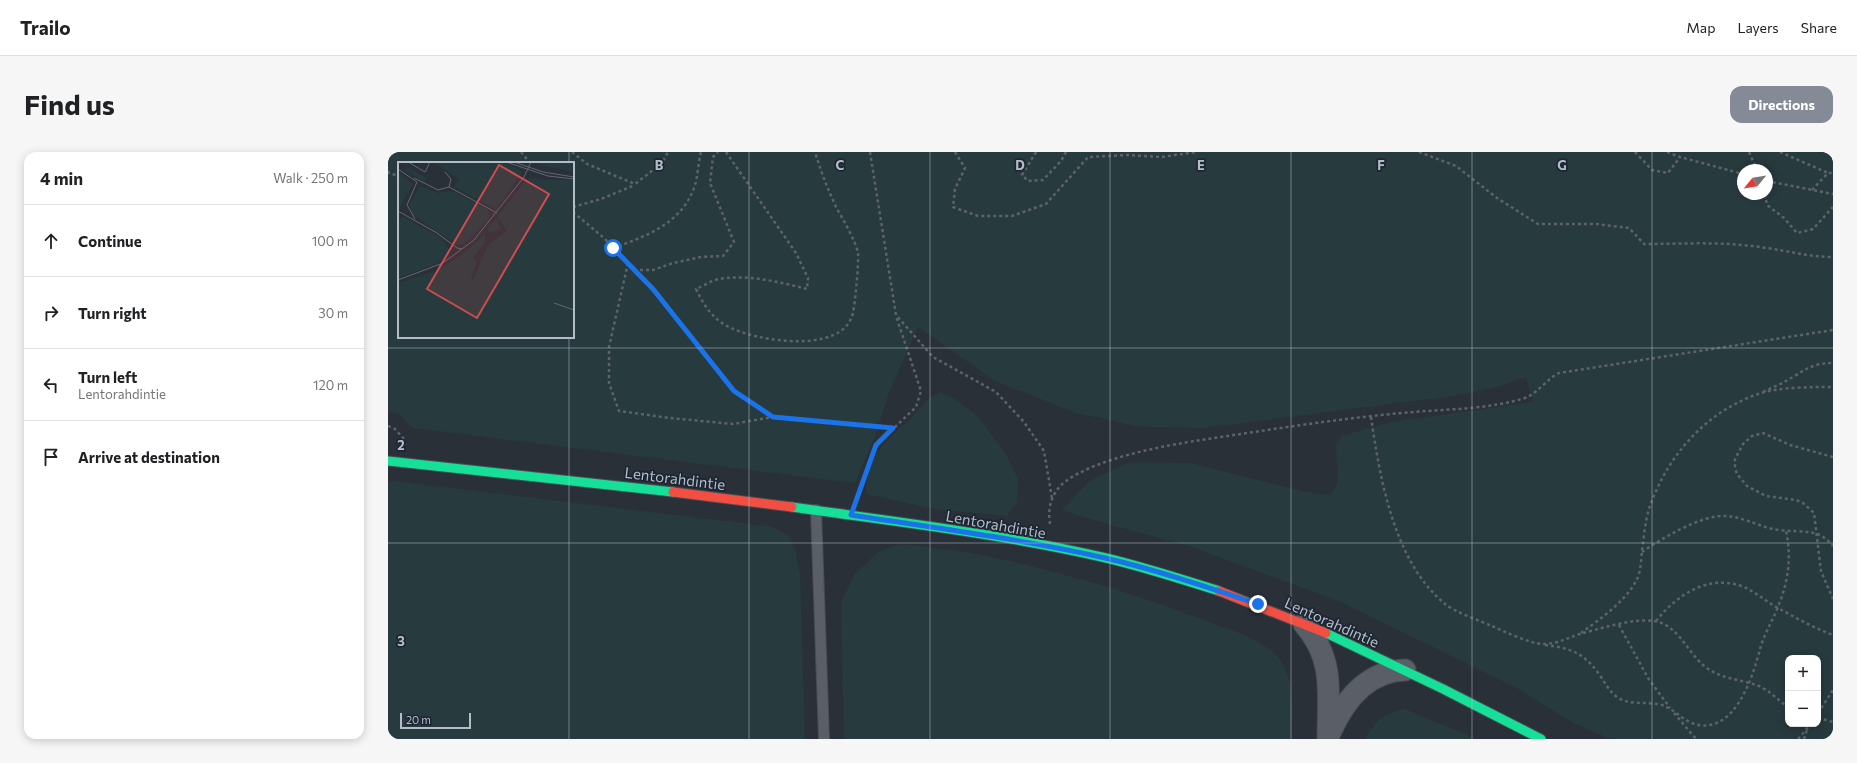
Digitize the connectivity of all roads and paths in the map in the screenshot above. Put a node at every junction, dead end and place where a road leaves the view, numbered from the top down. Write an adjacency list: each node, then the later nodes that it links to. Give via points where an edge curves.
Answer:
1 (521, 152): 19 (path)
2 (572, 152): 27 (path, via 587,164)
3 (668, 152): 27 (path, via 662,164)
4 (701, 152): 34 (path, via 695,186 671,221 644,237)
5 (718, 152): 37 (path, via 713,157 710,183 734,242 723,256 701,257 653,270)
6 (726, 152): 7 (path, via 796,253 808,278 806,289 779,282 746,278 718,279 696,289 704,307 726,326 754,337 787,341 814,340 841,332 852,315 858,252 829,193)
7 (815, 152)
8 (870, 152): 38 (path)
9 (955, 152): 12 (path, via 966,168 955,189 953,207 978,216 1012,216 1046,204 1088,157 1162,157)
10 (1036, 152): 11 (path, via 1022,175 1028,181 1044,180)
11 (1066, 152)
12 (1196, 152)
13 (1419, 152): 35 (path, via 1456,166 1497,198 1538,224 1596,224 1629,228 1644,244 1706,243 1766,247 1813,257)
14 (1635, 152): 18 (path, via 1652,170 1668,173)
15 (1667, 152): 18 (path)
16 (1749, 152): 20 (path)
17 (1780, 152): 24 (path)
18 (1680, 157): 22 (path)
19 (529, 162)
20 (1754, 164)
21 (388, 171): 25 (path)
22 (1737, 172)
23 (1833, 172): 24 (path)
24 (1828, 173): 28 (path)
25 (398, 176)
26 (1773, 182): 28 (path)
27 (635, 184): 31 (path, via 601,199)
28 (1812, 190): 29 (path)
29 (1833, 194)
30 (1766, 200): 32 (path, via 1767,205 1797,232 1813,229)
31 (574, 207)
32 (1833, 207)
33 (574, 213): 34 (path)
34 (613, 248): 36 (path)
35 (1833, 257)
36 (628, 263): 37 (path); 43 (path, via 608,347 609,383 619,411 733,424)
37 (634, 270): 43 (path, via 653,289 734,391)
38 (896, 315): 45 (path, via 921,391 916,408); 48 (path, via 933,357 996,392 1024,422 1044,451)
39 (1833, 330): 44 (path, via 1559,373 1523,399 1494,405)
40 (1833, 363): 42 (path, via 1823,363 1804,369)
41 (1833, 387): 42 (path, via 1802,387)
42 (1759, 393): 55 (path, via 1711,418 1673,459 1650,507)
43 (773, 417): 45 (path)
44 (1371, 417): 48 (path, via 1170,444 1139,452 1078,474 1065,481); 63 (path, via 1378,460 1394,520 1408,556 1425,584 1447,605)
45 (893, 428): 50 (path, via 876,445)
46 (1833, 457): 52 (path, via 1790,445 1764,433 1752,436 1743,444 1735,459 1737,474 1747,486 1766,496 1796,500 1810,508 1816,517)
47 (388, 461): 49 (street, Lentorahdintie)
48 (1052, 498): 53 (path, via 1049,518 1051,533)
49 (816, 510): 50 (street, Lentorahdintie); 74 (lane)
50 (851, 515): 53 (street, Lentorahdintie)
51 (1786, 531): 52 (path); 55 (path, via 1762,527 1743,519 1725,516 1709,518 1678,531); 57 (path, via 1790,556 1788,574)
52 (1818, 534): 54 (path); 56 (path, via 1821,571)
53 (1047, 546): 59 (street, Lentorahdintie, via 1174,576 1258,604)
54 (1833, 546)
55 (1642, 552): 61 (path, via 1637,580 1624,597)
56 (1833, 599)
57 (1778, 608): 58 (path, via 1740,586 1718,582 1690,591 1666,609); 62 (path, via 1813,628); 65 (path, via 1764,636)
58 (1656, 621): 60 (path, via 1640,620); 65 (path, via 1670,627 1703,665 1717,674)
59 (1304, 624): 64 (street, Lentorahdintie); 73 (street, via 1315,636 1326,662 1329,679)
60 (1619, 625): 61 (path); 69 (path, via 1648,678)
61 (1579, 634): 63 (path, via 1558,642)
62 (1833, 635)
63 (1541, 644): 69 (path, via 1567,648 1587,660 1610,692 1620,699 1663,705)
64 (1405, 670): 73 (street, via 1384,673 1358,690 1344,706); 75 (street, Lentorahdintie)
65 (1749, 684): 67 (path, via 1774,694); 69 (path, via 1730,714 1710,724 1699,725 1689,722)
66 (1833, 690): 68 (path)
67 (1785, 704)
68 (1821, 708)
69 (1671, 709): 76 (path)
70 (1821, 719): 71 (path)
71 (1833, 722)
72 (1808, 728): 77 (path); 78 (path)
73 (1327, 738)
74 (824, 739)
75 (1541, 739)
76 (1696, 739)
77 (1798, 739)
78 (1804, 739)

